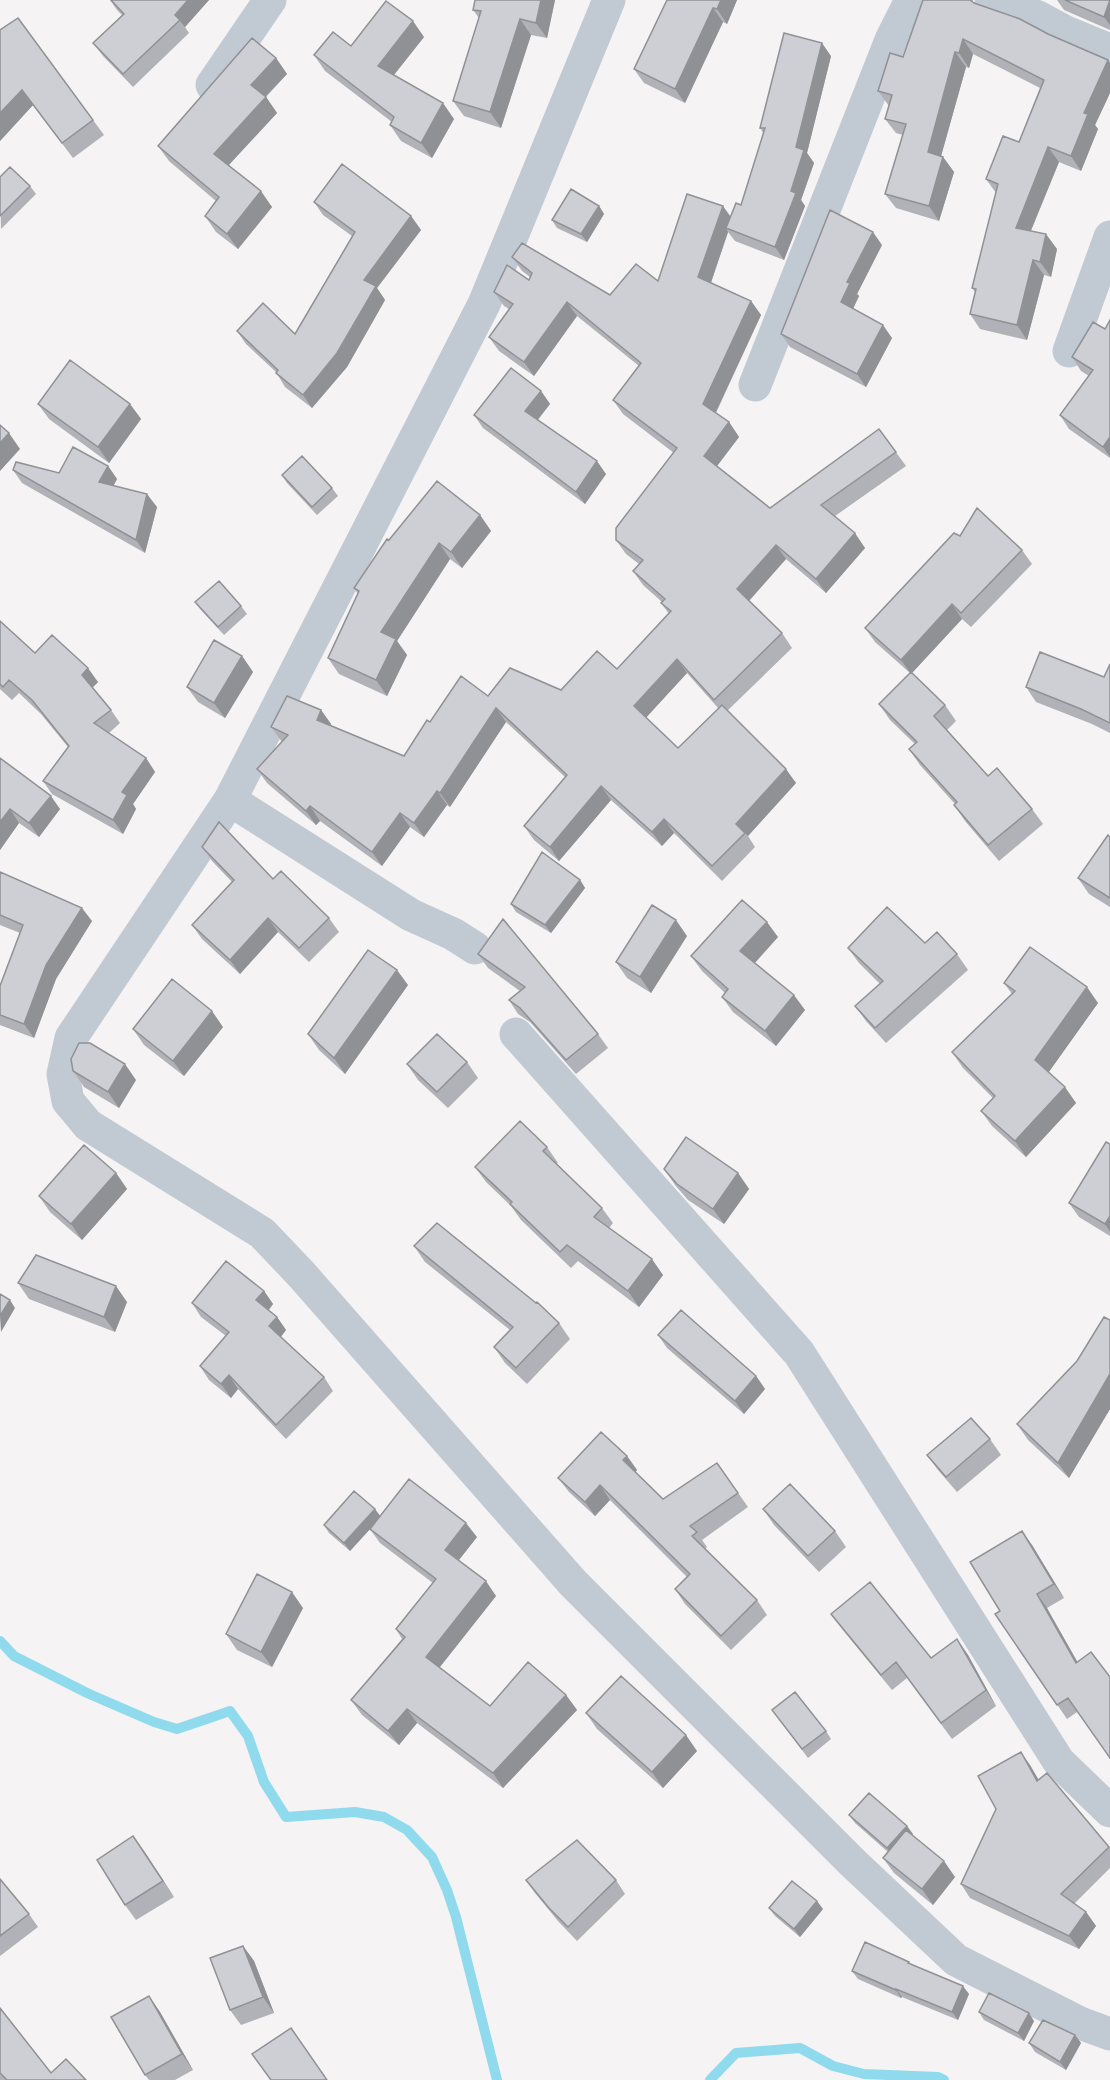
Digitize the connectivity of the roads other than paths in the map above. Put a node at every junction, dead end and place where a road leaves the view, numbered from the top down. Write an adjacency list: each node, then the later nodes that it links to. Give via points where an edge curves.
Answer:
1 (270, 0): 6 (street)
2 (609, 0): 10 (street, via 484,304)
3 (911, 0): 9 (street, via 886,51)
4 (991, 0): 5 (street)
5 (1110, 50)
6 (212, 85)
7 (1110, 237): 8 (street)
8 (1069, 351)
9 (755, 385)
10 (230, 800): 11 (street, via 411,915); 14 (street, via 71,1038 63,1074 68,1101 88,1125 262,1233 573,1583 956,1960 1080,2024)
11 (475, 948)
12 (516, 1034): 13 (street, via 800,1353 1059,1762)
13 (1110, 1811)
14 (1110, 2034)

